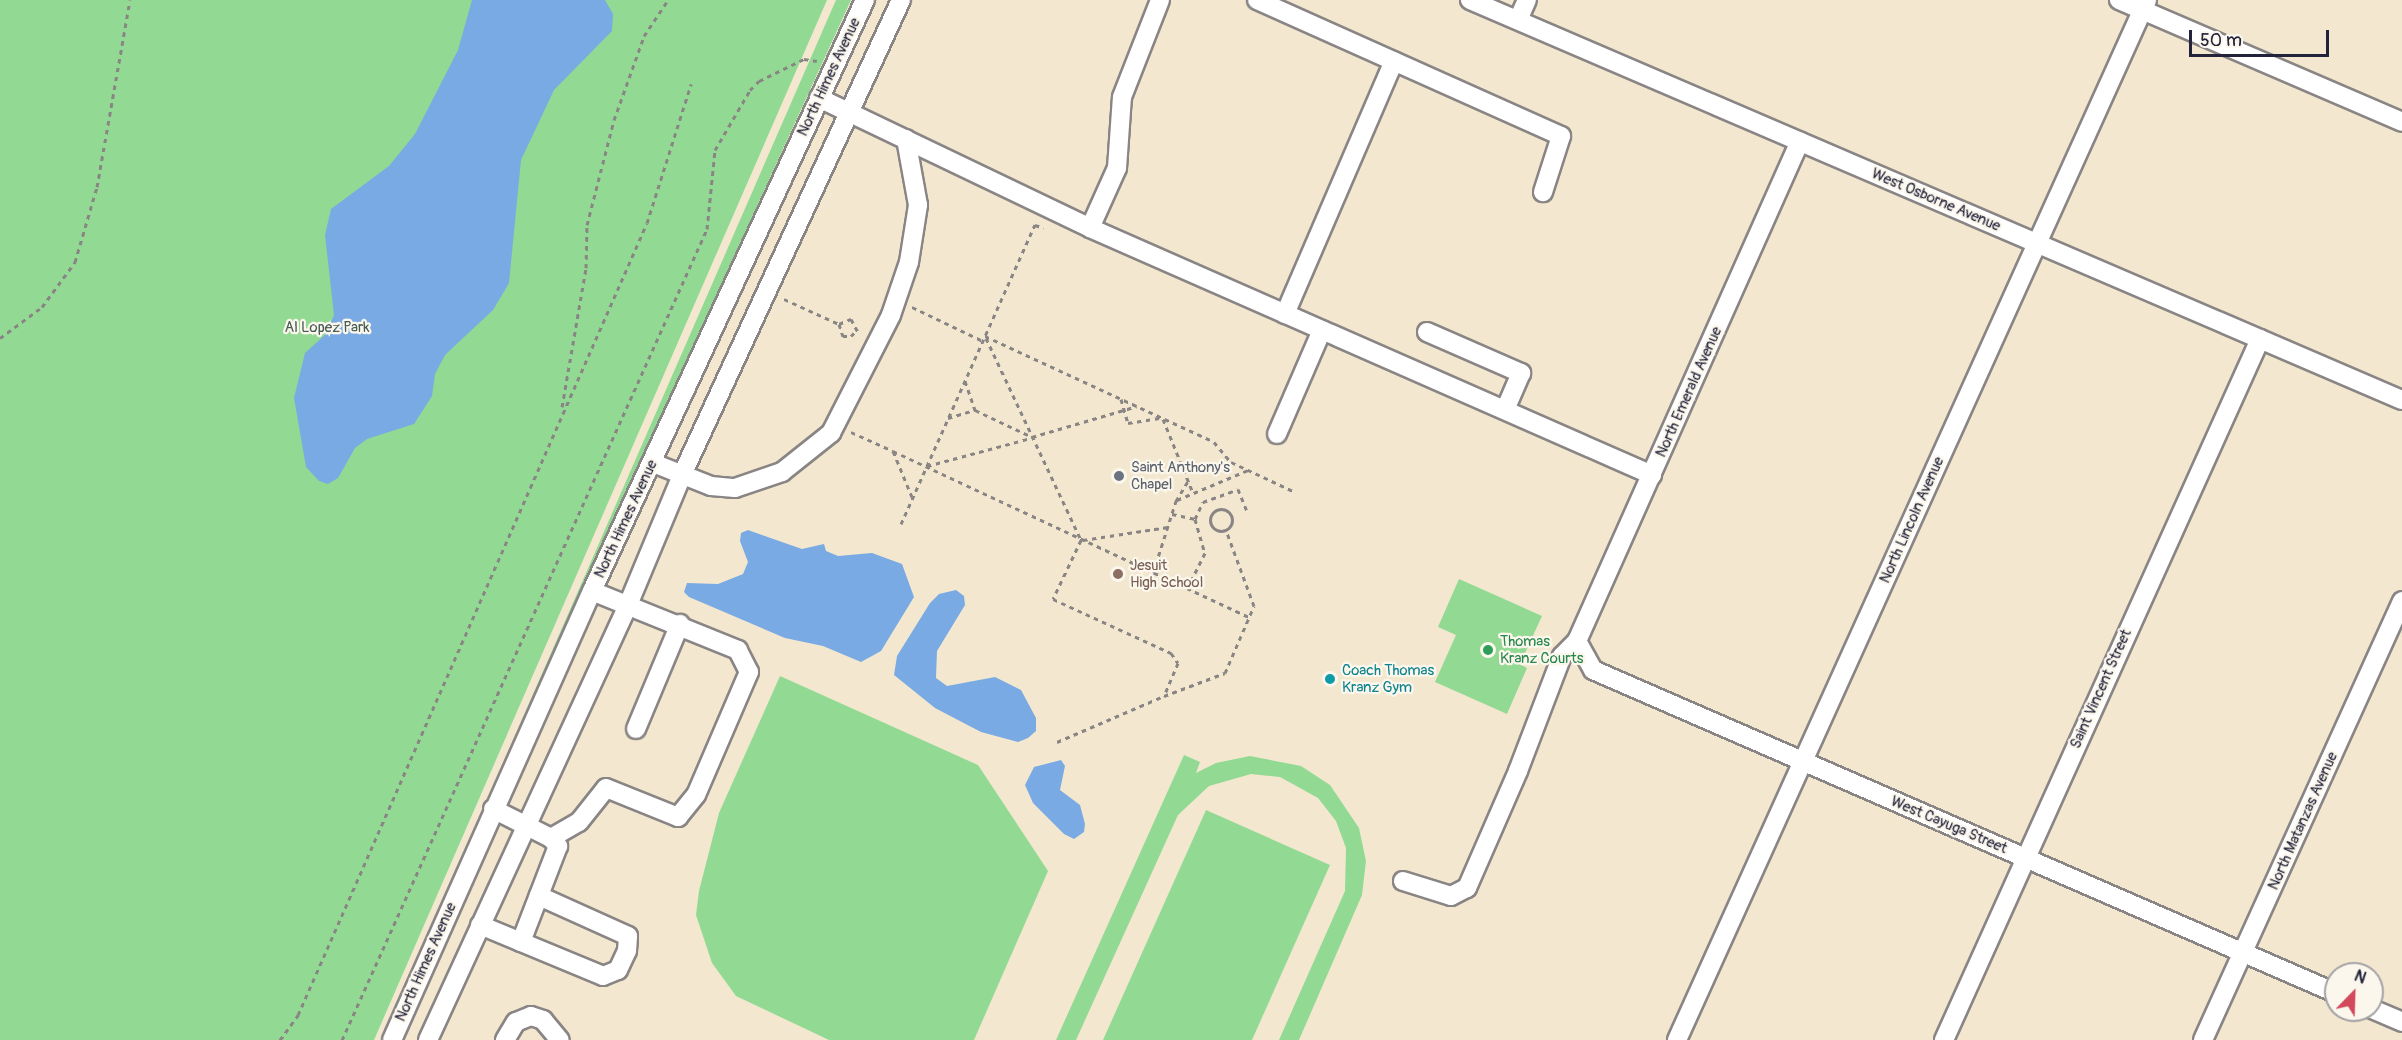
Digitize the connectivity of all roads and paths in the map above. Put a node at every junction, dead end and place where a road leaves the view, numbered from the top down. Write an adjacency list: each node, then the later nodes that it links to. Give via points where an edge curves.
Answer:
1 (130, 0): 33 (path, via 97,187 75,262 42,306)
2 (668, 0): 40 (path, via 644,36 605,155 587,225 586,268)
3 (865, 0): 15 (street, North Himes Avenue)
4 (902, 0): 16 (street)
5 (1160, 0): 22 (street, via 1122,97 1118,168)
6 (1257, 0): 12 (street)
7 (1470, 0): 11 (street, West Osborne Avenue)
8 (1527, 0): 11 (street)
9 (2119, 0): 10 (street)
10 (2145, 5): 17 (street); 23 (street, North Lincoln Avenue)
11 (1518, 20): 19 (street, West Osborne Avenue)
12 (1394, 61): 20 (street, via 1561,136); 26 (street)
13 (822, 63): 92 (path, via 804,59 759,81 715,150 707,228)
14 (692, 84): 40 (path, via 647,224)
15 (819, 98): 16 (street); 50 (street, North Himes Avenue)
16 (849, 112): 18 (street); 53 (street)
17 (2402, 122)
18 (906, 139): 22 (street); 25 (street, via 918,205 909,262)
19 (1800, 141): 23 (street, West Osborne Avenue); 54 (street, North Emerald Avenue)
20 (1543, 192)
21 (1035, 225): 32 (path)
22 (1090, 228): 26 (street)
23 (2037, 243): 34 (street, West Osborne Avenue); 78 (street, North Lincoln Avenue)
24 (784, 299): 28 (path)
25 (897, 301): 35 (path); 46 (street)
26 (1285, 314): 29 (street)
27 (851, 319): 28 (path)
28 (839, 324): 30 (path, via 843,336 849,337)
29 (1322, 330): 42 (street); 47 (street)
30 (856, 331)
31 (1427, 332): 42 (street, via 1521,373)
32 (985, 336): 35 (path); 37 (path); 48 (path)
33 (0, 338)
34 (2260, 339): 38 (street, West Osborne Avenue); 82 (street, Saint Vincent Street)
35 (983, 341): 36 (path)
36 (965, 381): 41 (path); 45 (path)
37 (1121, 399): 39 (path); 43 (path)
38 (2402, 400)
39 (1137, 406): 43 (path); 44 (path)
40 (562, 409): 91 (path, via 298,1015)
41 (975, 410): 45 (path); 48 (path)
42 (1504, 410): 54 (street)
43 (1122, 411): 44 (path, via 1128,423); 48 (path)
44 (1162, 417): 52 (path, via 1214,442 1231,462); 55 (path)
45 (948, 418): 51 (path)
46 (836, 425): 49 (path); 53 (street, via 782,472 756,484 735,488 711,486)
47 (1277, 434)
48 (1032, 437): 51 (path); 66 (path)
49 (893, 451): 51 (path); 58 (path)
50 (653, 463): 53 (street); 69 (street, North Himes Avenue)
51 (926, 466): 58 (path); 66 (path)
52 (1248, 470): 56 (path); 57 (path)
53 (682, 475): 71 (street)
54 (1652, 475): 74 (street, North Emerald Avenue)
55 (1188, 481): 57 (path); 59 (path)
56 (1295, 492)
57 (1192, 493): 59 (path)
58 (912, 498): 63 (path)
59 (1176, 501): 61 (path)
60 (1247, 510): 62 (path, via 1238,489 1203,502)
61 (1172, 514): 62 (path); 64 (path)
62 (1195, 519): 68 (path, via 1205,553)
63 (901, 524)
64 (1168, 527): 66 (path); 67 (path)
65 (1226, 530): 65 (path, via 1231,522 1229,513 1215,511 1210,517 1213,528); 72 (path, via 1254,606)
66 (1081, 540): 67 (path); 75 (path, via 1053,598 1172,653 1178,663)
67 (1153, 573): 68 (path)
68 (1187, 589): 72 (path)
69 (592, 591): 71 (street); 79 (street, North Himes Avenue)
70 (2402, 601): 87 (street, North Matanzas Avenue)
71 (627, 604): 73 (street); 80 (street)
72 (1249, 617): 75 (path, via 1225,673)
73 (680, 624): 76 (street); 81 (street, via 738,650 749,672 696,795 678,817 606,788 579,822)
74 (1577, 641): 78 (street, West Cayuga Street, via 1593,670); 83 (street, North Emerald Avenue, via 1562,656 1467,888 1451,896)
75 (1164, 696): 77 (path)
76 (636, 729)
77 (1057, 742)
78 (1803, 762): 82 (street, West Cayuga Street); 97 (street, North Lincoln Avenue)
79 (493, 808): 80 (street); 93 (street, North Himes Avenue)
80 (526, 824): 81 (street); 85 (street)
81 (551, 838): 84 (street, via 558,846 557,854)
82 (2025, 858): 87 (street, West Cayuga Street); 98 (street, Saint Vincent Street)
83 (1403, 881)
84 (539, 896): 86 (street); 86 (street, via 628,936 627,951 618,970 603,976)
85 (480, 925): 86 (street); 94 (street)
86 (521, 942)
87 (2243, 952): 88 (street, West Cayuga Street); 99 (street, North Matanzas Avenue)
88 (2324, 988)
89 (2384, 1014): 90 (street)
90 (2402, 1022)
91 (280, 1040)
92 (342, 1040)
93 (392, 1040)
94 (429, 1040)
95 (505, 1040): 96 (street, via 516,1022 531,1016 543,1020)
96 (560, 1040)
97 (1677, 1040)
98 (1944, 1040)
99 (2203, 1040)

